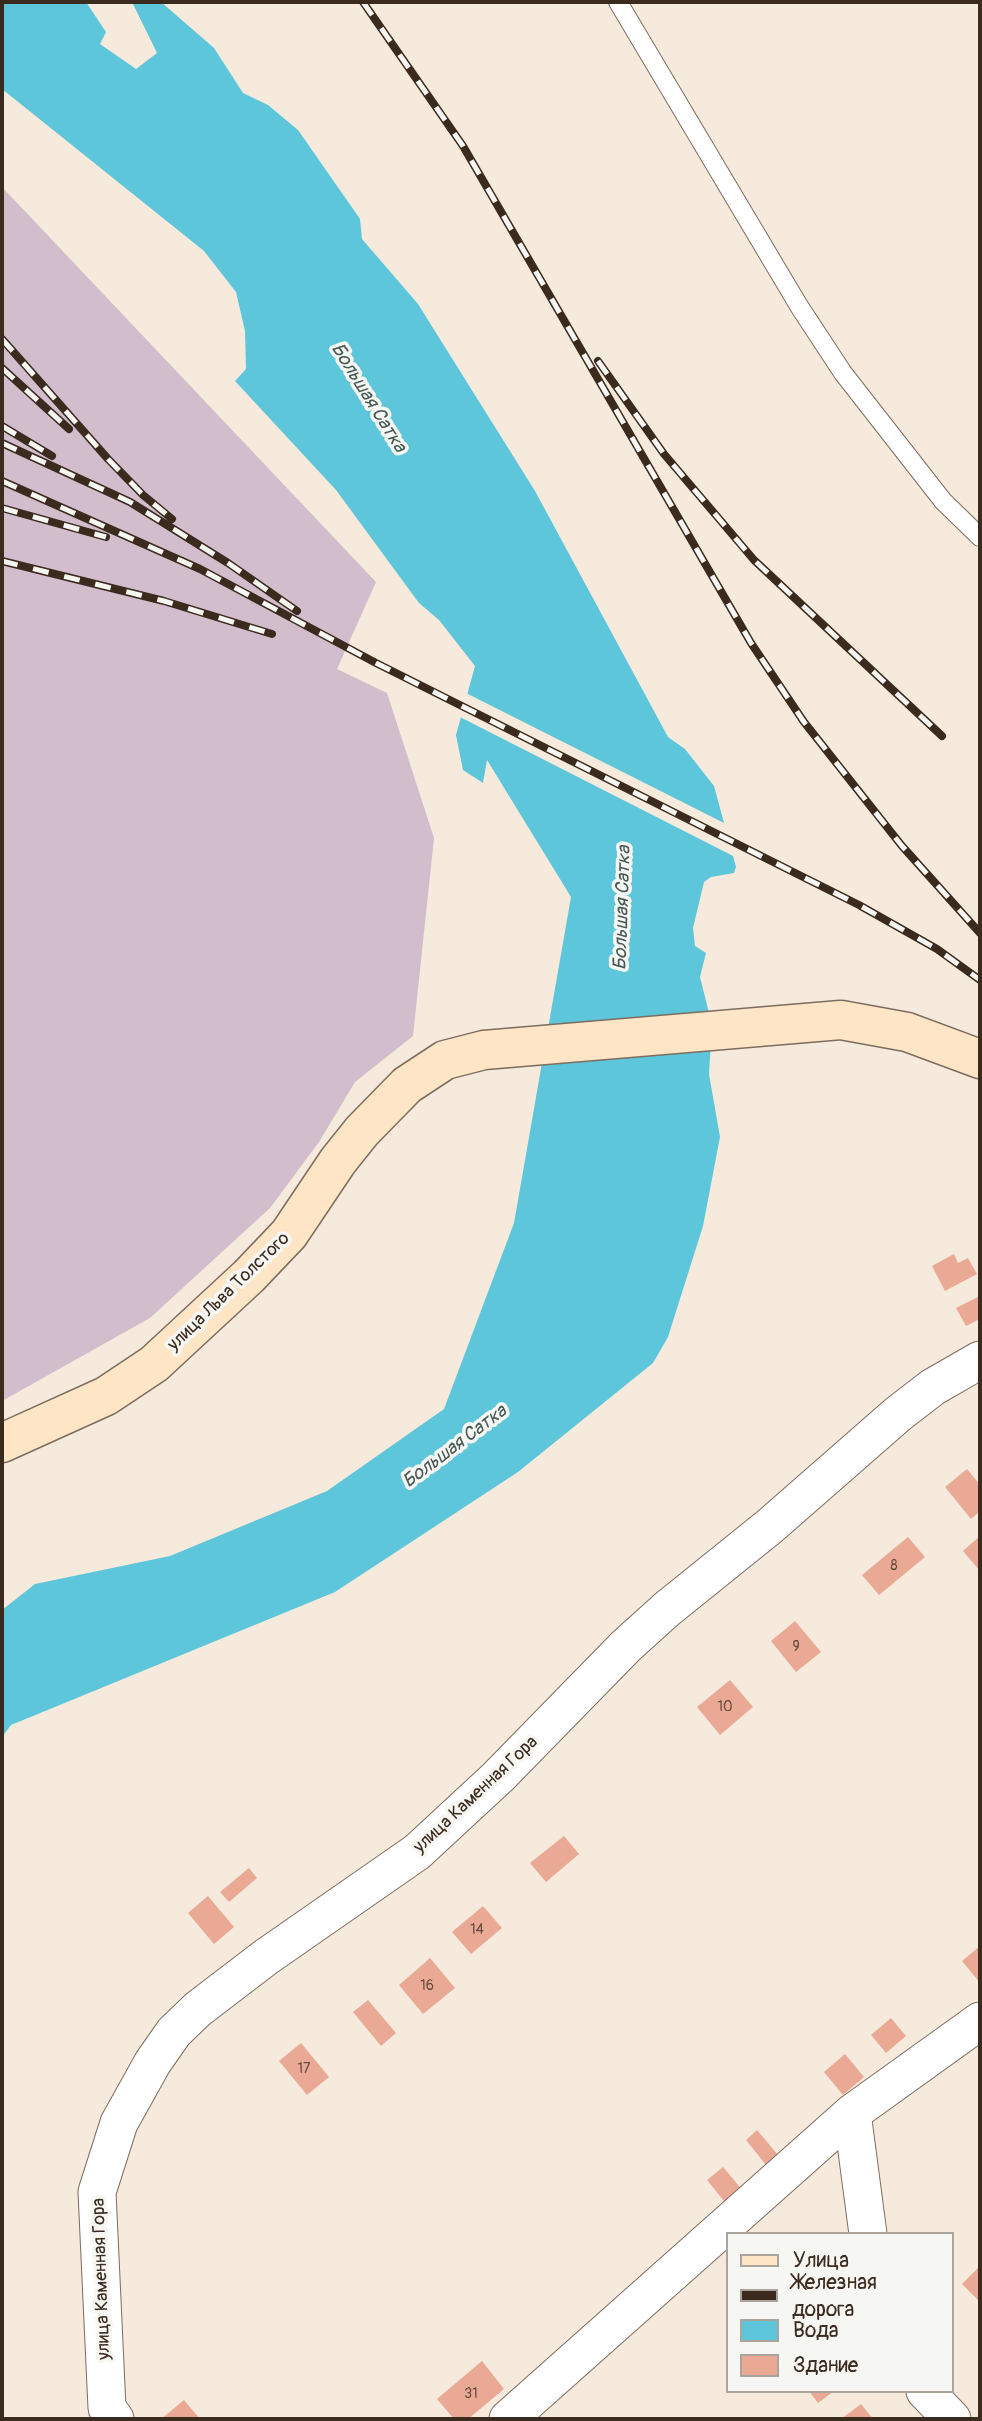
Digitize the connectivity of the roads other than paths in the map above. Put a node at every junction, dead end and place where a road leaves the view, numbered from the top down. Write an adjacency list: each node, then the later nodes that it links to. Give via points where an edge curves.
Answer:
1 (618, 2): 2 (lane, via 843,373 943,501)
2 (980, 537)
3 (980, 1059): 5 (street, улица Льва Толстого, via 873,1024 811,1020 484,1050 445,1060 407,1086 338,1161 289,1234 154,1364 106,1396)
4 (980, 1360): 10 (street, улица Каменная Гора, via 898,1414 667,1609 417,1852 266,1957 174,2032 119,2123 97,2192 107,2408)
5 (2, 1443)
6 (980, 2021): 7 (street)
7 (852, 2113): 8 (street); 11 (street)
8 (868, 2232)
9 (927, 2393): 12 (street)
10 (115, 2419)
11 (508, 2419)
12 (952, 2419)

